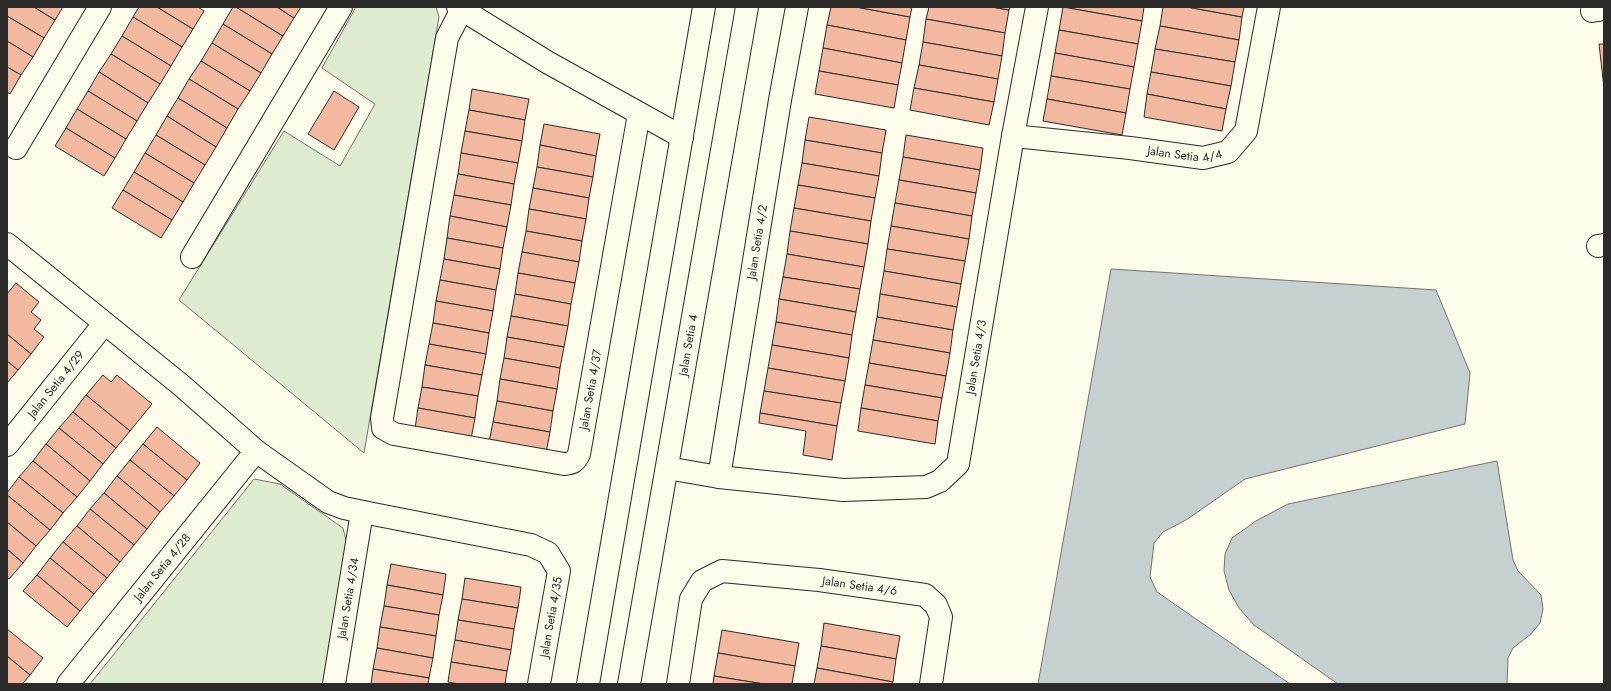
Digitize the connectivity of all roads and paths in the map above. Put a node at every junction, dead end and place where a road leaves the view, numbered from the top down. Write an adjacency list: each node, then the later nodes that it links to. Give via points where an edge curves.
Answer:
1 (100, 7): 12 (street)
2 (341, 7): 14 (street)
3 (704, 7): 11 (street)
4 (746, 7): 18 (street, Jalan Setia 4)
5 (797, 7): 19 (street, Jalan Setia 4/2)
6 (1037, 7): 10 (street, Jalan Setia 4/3)
7 (1269, 7): 10 (street, Jalan Setia 4/4, via 1246,131 1228,152 1203,158)
8 (460, 8): 9 (street); 9 (street, Jalan Setia 4/37, via 447,38 382,418 383,428 394,434 564,464 576,460)
9 (639, 114): 11 (street)
10 (1013, 136): 19 (street, Jalan Setia 4/3, via 958,464 940,480 926,487 842,490)
11 (682, 137): 24 (street)
12 (16, 148)
13 (7, 244): 15 (street)
14 (192, 257)
15 (104, 324): 16 (street, Jalan Setia 4/29); 17 (street, via 181,385)
16 (7, 445)
17 (256, 451): 20 (street, via 328,502); 21 (street, Jalan Setia 4/28)
18 (667, 468): 19 (street, Jalan Setia 4/3); 25 (street, Jalan Setia 4)
19 (719, 477)
20 (362, 512): 22 (street, Jalan Setia 4/34); 23 (street, Jalan Setia 4/35, via 531,545 548,553 559,571)
21 (68, 684)
22 (334, 684)
23 (539, 684)
24 (588, 684)
25 (629, 684)
26 (678, 684): 27 (street, Jalan Setia 4/6, via 692,599 702,581 722,571 819,580 925,595 936,605 940,617)
27 (931, 684)

